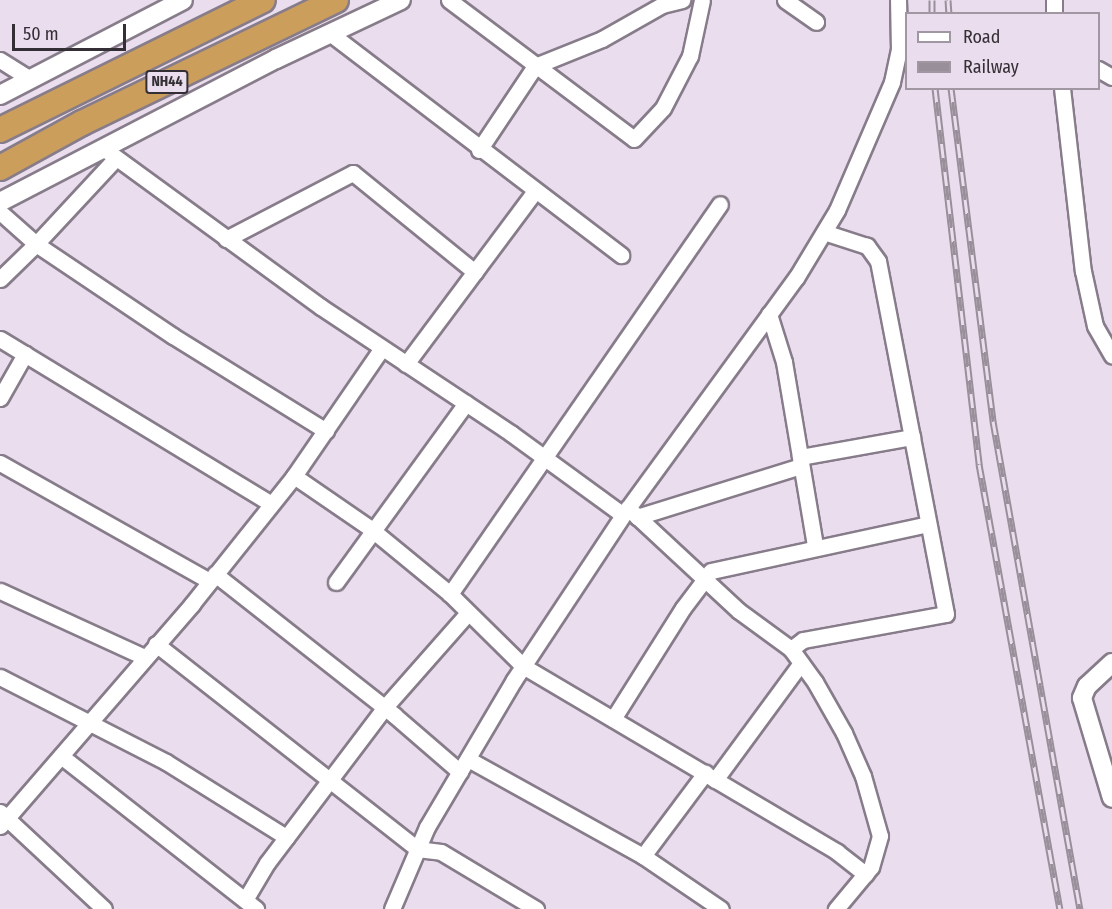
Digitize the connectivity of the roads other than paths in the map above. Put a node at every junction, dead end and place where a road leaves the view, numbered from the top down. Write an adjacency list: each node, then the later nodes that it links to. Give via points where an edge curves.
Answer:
1 (183, 0): 14 (street)
2 (263, 0): 17 (highway, NH44)
3 (336, 0): 20 (highway, NH44, via 82,123)
4 (400, 0): 11 (street)
5 (449, 0): 13 (street)
6 (682, 0): 13 (street, via 662,5 602,39)
7 (702, 0): 13 (street, via 690,56 663,108 634,139)
8 (785, 0): 10 (street)
9 (898, 0): 25 (street, via 899,50 892,82)
10 (816, 22)
11 (331, 34): 18 (street); 19 (street)
12 (0, 60): 14 (street)
13 (535, 66): 18 (street)
14 (29, 78): 16 (street)
15 (1062, 90): 35 (street, via 1083,271 1095,326)
16 (0, 95)
17 (0, 130)
18 (479, 150): 21 (street)
19 (109, 153): 22 (street); 26 (street); 27 (street)
20 (0, 168)
21 (534, 192): 28 (street); 29 (street)
22 (0, 202)
23 (720, 204): 41 (street)
24 (0, 212): 27 (street)
25 (824, 232): 31 (street); 40 (street, via 867,246 878,261)
26 (226, 239): 29 (street, via 352,173); 33 (street)
27 (36, 244): 30 (street); 39 (street, via 173,336)
28 (621, 255)
29 (475, 272): 36 (street)
30 (0, 279)
31 (769, 314): 42 (street, via 784,362); 46 (street)
32 (0, 339): 34 (street)
33 (382, 348): 36 (street); 39 (street)
34 (25, 354): 37 (street); 45 (street)
35 (1112, 356)
36 (406, 364): 38 (street)
37 (0, 398)
38 (466, 404): 41 (street); 48 (street)
39 (326, 431): 44 (street)
40 (912, 437): 42 (street); 47 (street)
41 (543, 456): 46 (street); 54 (street)
42 (801, 461): 46 (street); 49 (street)
43 (0, 463): 50 (street)
44 (294, 477): 45 (street); 48 (street)
45 (271, 504): 50 (street)
46 (629, 513): 51 (street); 61 (street)
47 (928, 524): 49 (street); 57 (street, via 946,614 803,640)
48 (371, 529): 52 (street); 54 (street)
49 (815, 546): 51 (street, via 711,571)
50 (212, 577): 56 (street); 63 (street)
51 (704, 579): 57 (street); 64 (street)
52 (336, 582)
53 (0, 591): 58 (street)
54 (450, 594): 55 (street)
55 (467, 614): 61 (street); 63 (street)
56 (156, 644): 58 (street); 69 (street)
57 (790, 649): 59 (street)
58 (144, 657): 65 (street)
59 (801, 663): 68 (street); 75 (street, via 844,733 863,776 880,836)
60 (1112, 663): 70 (street, via 1087,686 1082,698)
61 (523, 666): 64 (street); 67 (street)
62 (0, 677): 65 (street)
63 (386, 707): 67 (street); 69 (street)
64 (613, 719): 68 (street)
65 (93, 722): 66 (street); 72 (street)
66 (61, 756): 71 (street); 76 (street)
67 (464, 766): 73 (street); 74 (street)
68 (710, 776): 74 (street); 75 (street, via 837,852)
69 (329, 781): 72 (street); 73 (street)
70 (1112, 798)
71 (2, 819): 78 (street)
72 (286, 837): 76 (street)
73 (417, 849): 77 (street); 79 (street, via 441,852)
74 (643, 856): 80 (street)
75 (865, 874): 81 (street)
76 (250, 905)
77 (398, 907)
78 (104, 909)
79 (536, 909)
80 (722, 909)
81 (836, 909)

